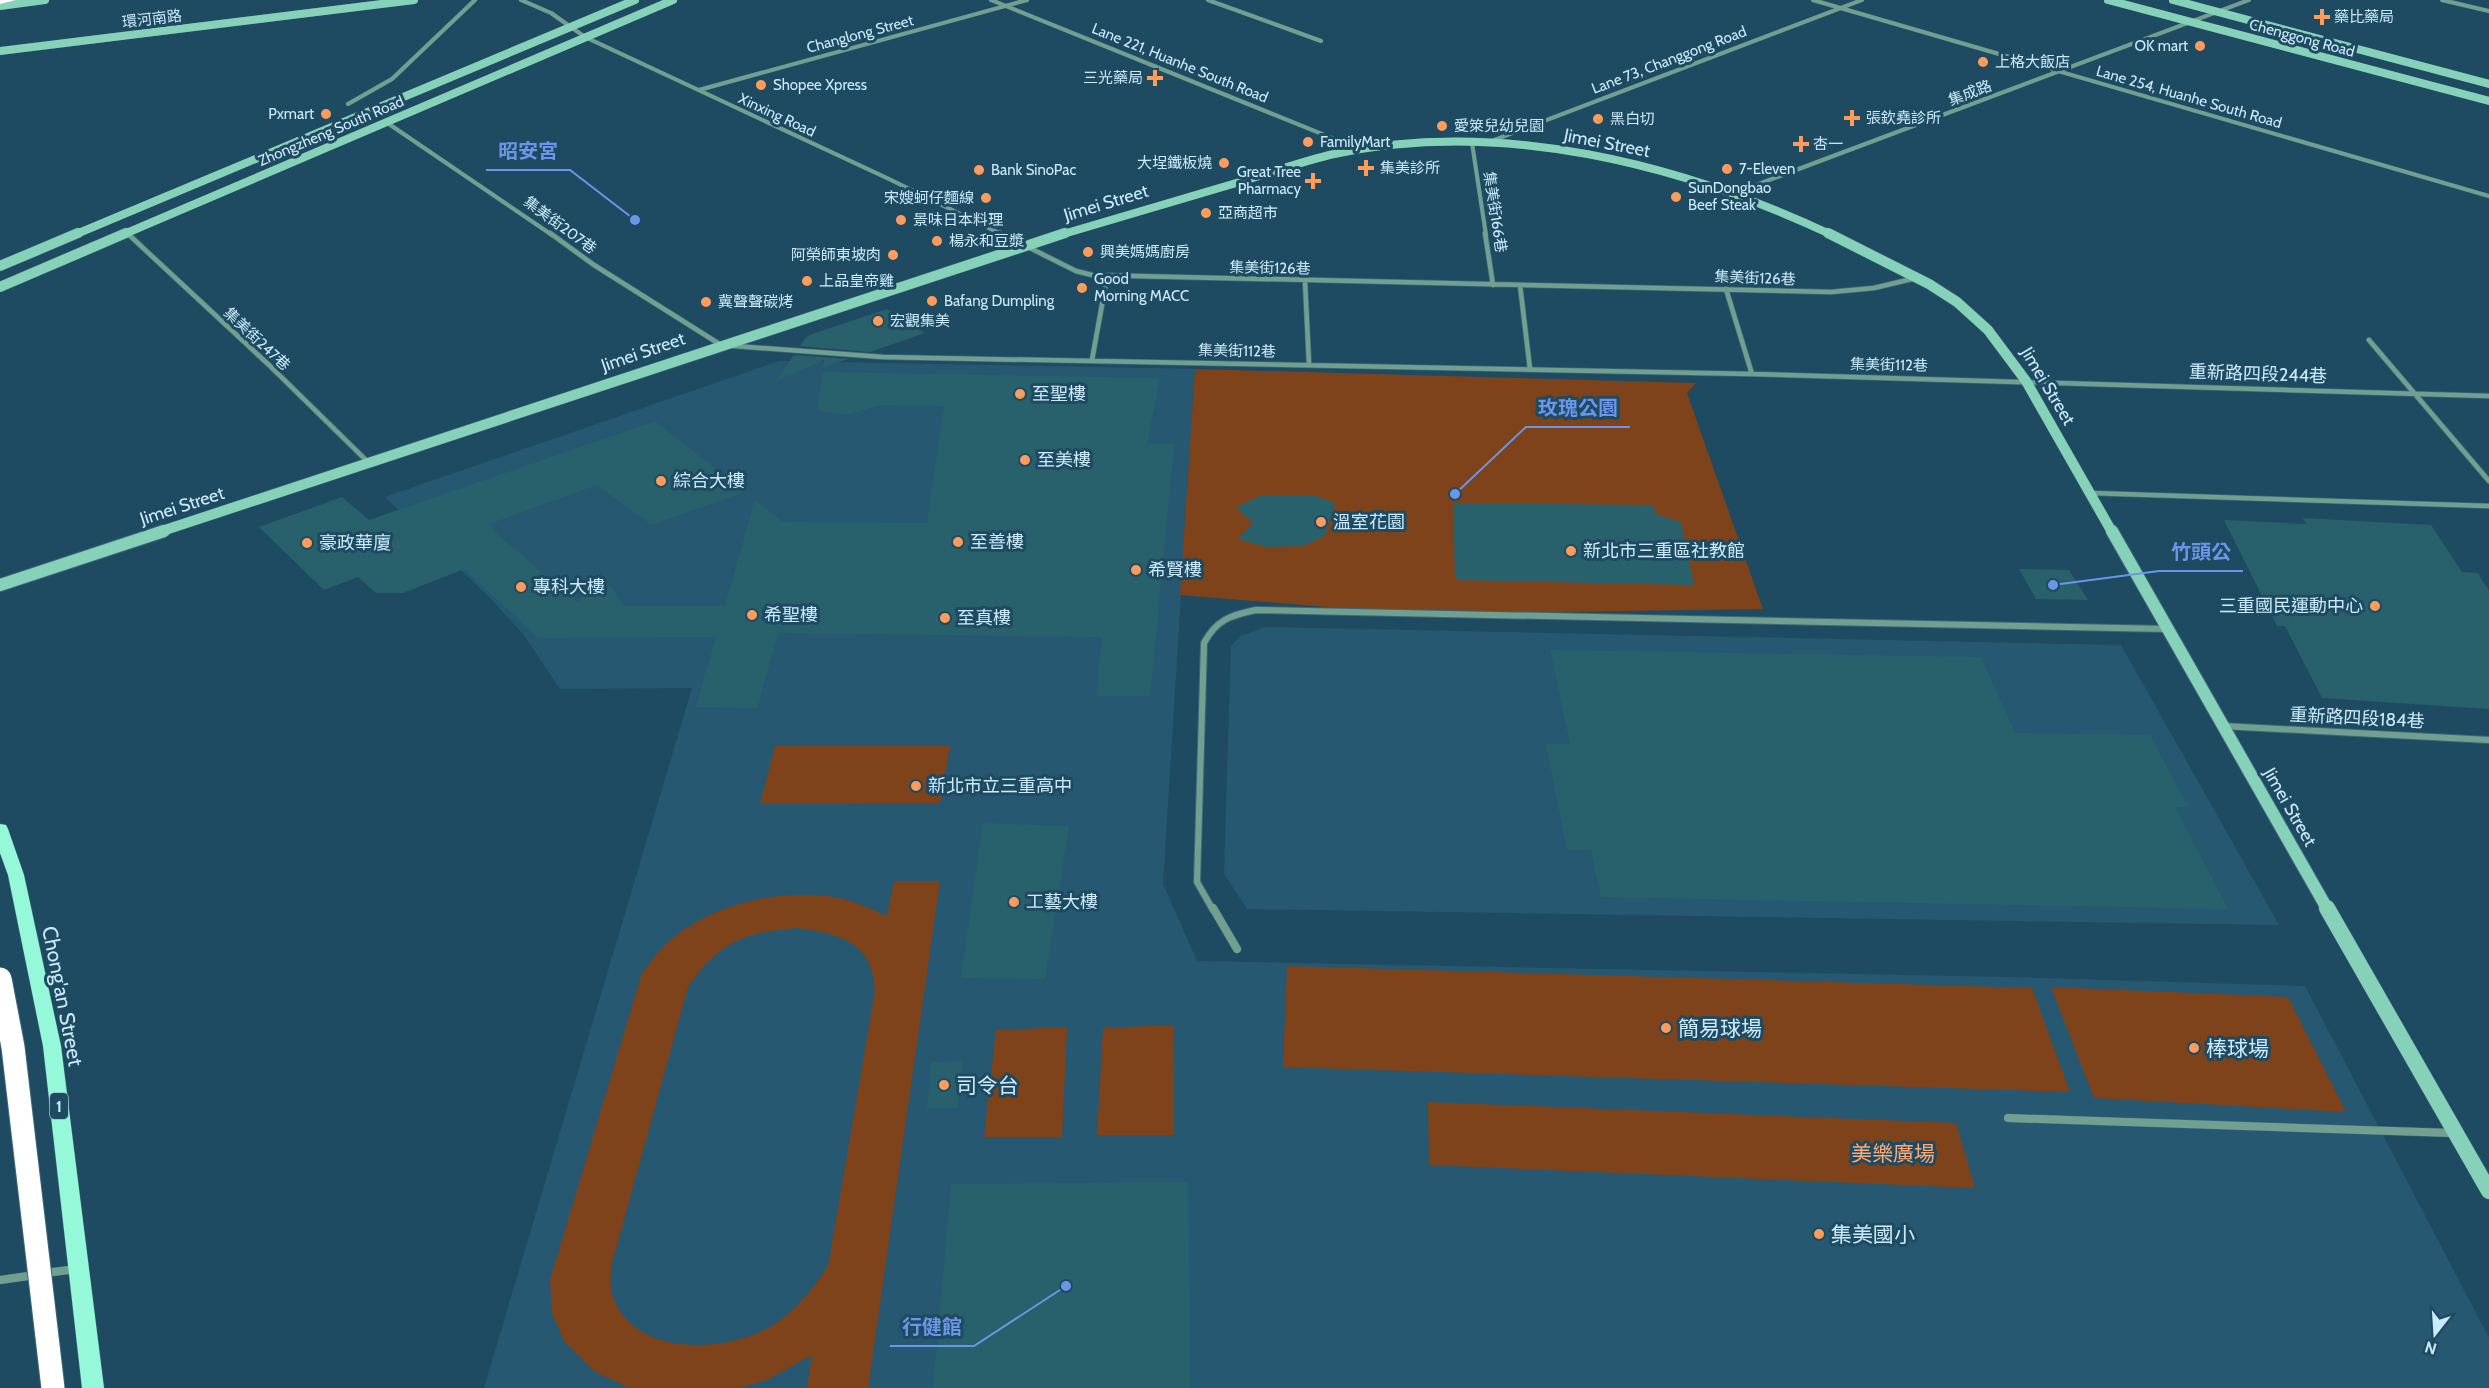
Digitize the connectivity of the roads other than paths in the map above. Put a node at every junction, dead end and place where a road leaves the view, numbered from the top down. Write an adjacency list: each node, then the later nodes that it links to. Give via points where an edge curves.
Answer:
1 (10, 0): 17 (highway)
2 (45, 0): 17 (street)
3 (414, 0): 26 (street, 環河南路)
4 (475, 0): 31 (street, via 392,79)
5 (521, 0): 23 (street, Xinxing Road)
6 (635, 0): 23 (street, Zhongzheng South Road)
7 (673, 0): 24 (street, Zhongzheng South Road)
8 (991, 0): 18 (street, Lane 221, Huanhe South Road)
9 (1027, 0): 18 (street, Changlong Street)
10 (1208, 0): 25 (street)
11 (1814, 0): 19 (street, Lane 254, Huanhe South Road)
12 (1862, 0): 19 (street, Lane 73, Changgong Road)
13 (2108, 0): 22 (street, Chenggong Road)
14 (2173, 0): 20 (street, Chenggong Road)
15 (2249, 0): 20 (street, 集成路)
16 (2442, 0): 21 (street)
17 (0, 4)
18 (1006, 6): 29 (street, Changlong Street); 35 (street, Lane 221, Huanhe South Road)
19 (1841, 8): 27 (street, Lane 254, Huanhe South Road); 34 (street, Lane 73, Changgong Road)
20 (2216, 11): 22 (street, 集成路); 28 (street, Chenggong Road)
21 (2489, 11)
22 (2190, 22): 27 (street, 集成路); 30 (street, Chenggong Road)
23 (571, 28): 24 (street, Xinxing Road); 40 (street, Zhongzheng South Road)
24 (585, 37): 29 (street, Xinxing Road); 32 (street, Zhongzheng South Road)
25 (1321, 41)
26 (0, 51)
27 (2060, 71): 36 (street, 集成路); 37 (street, Lane 254, Huanhe South Road)
28 (2489, 84)
29 (698, 90): 39 (street, Xinxing Road)
30 (2489, 101)
31 (348, 104)
32 (386, 122): 38 (street, Zhongzheng South Road); 49 (street, 集美街207巷, via 594,265)
33 (1472, 143): 34 (street, Jimei Street); 35 (street, Jimei Street); 44 (street, 集美街166巷)
34 (1486, 143): 36 (street, Jimei Street, via 1575,153)
35 (1359, 149): 39 (street, Jimei Street)
36 (1732, 194): 42 (street, Jimei Street, via 1833,234)
37 (2489, 196)
38 (127, 233): 46 (street, Zhongzheng South Road); 57 (street, 集美街247巷)
39 (1026, 245): 41 (street, 集美街126巷, via 1076,271); 49 (street, Jimei Street)
40 (0, 266)
41 (1107, 277): 43 (street, 集美街126巷); 50 (street)
42 (1916, 278): 47 (street, 集美街126巷, via 1866,290); 54 (street, Jimei Street, via 1980,321)
43 (1305, 281): 44 (street, 集美街126巷); 51 (street)
44 (1493, 285): 45 (street, 集美街126巷)
45 (1520, 285): 47 (street, 集美街126巷); 52 (street)
46 (0, 287)
47 (1726, 289): 53 (street)
48 (2369, 340): 55 (street)
49 (721, 345): 50 (street, 集美街112巷, via 883,357); 57 (street, Jimei Street)
50 (1092, 360): 51 (street, 集美街112巷)
51 (1308, 364): 52 (street, 集美街112巷)
52 (1530, 369): 53 (street, 集美街112巷)
53 (1752, 374): 54 (street, 集美街112巷)
54 (2026, 381): 55 (street, 重新路四段244巷); 59 (street, Jimei Street)
55 (2413, 392): 56 (street, 重新路四段244巷); 58 (street)
56 (2489, 396)
57 (369, 464): 61 (street, Jimei Street)
58 (2489, 482)
59 (2090, 493): 60 (street); 62 (street, Jimei Street)
60 (2489, 506)
61 (0, 585)
62 (2168, 630): 63 (street, Jimei Street); 66 (street, via 1268,610 1229,615 1211,627 1204,643 1197,882)
63 (2223, 726): 64 (street, 重新路四段184巷); 69 (street, Jimei Street)
64 (2489, 740)
65 (0, 829): 71 (main road, Chong'an Street / 1, via 16,875 52,1046)
66 (1237, 949)
67 (0, 979): 73 (highway, bridge, via 13,1047)
68 (2008, 1118): 69 (street)
69 (2456, 1133): 70 (street, Jimei Street)
70 (2489, 1191)
71 (78, 1269): 72 (street); 74 (main road, Chong'an Street / 1)
72 (0, 1280)
73 (53, 1388)
74 (93, 1388)

